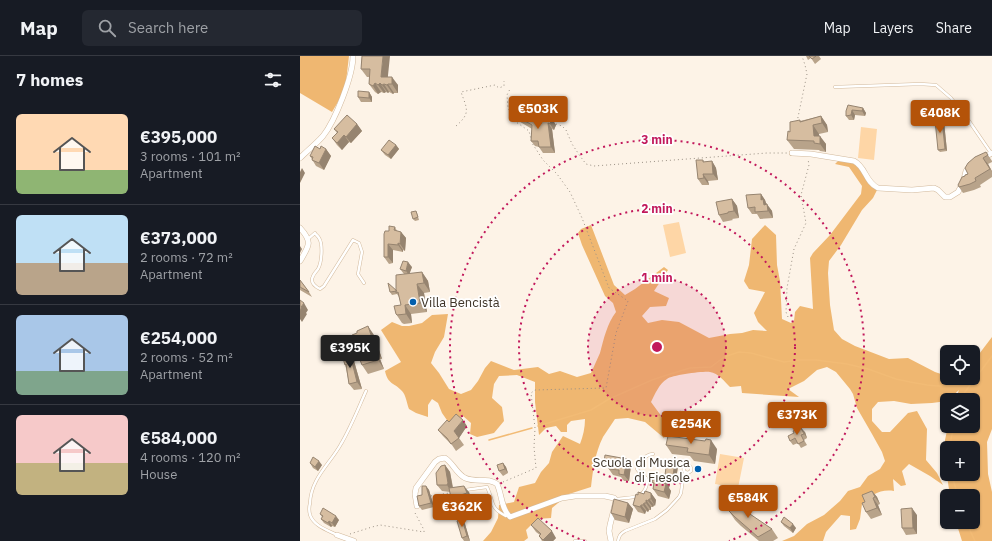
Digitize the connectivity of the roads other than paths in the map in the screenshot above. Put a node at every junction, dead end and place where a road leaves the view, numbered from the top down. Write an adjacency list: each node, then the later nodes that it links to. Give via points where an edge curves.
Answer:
1 (353, 56): 5 (street, via 350,77 329,127)
2 (835, 87): 4 (lane, via 936,85 951,98)
3 (792, 153): 4 (street, via 854,161 878,188 934,188 950,197 958,192 971,165)
4 (991, 153)
5 (300, 158)
6 (300, 228): 7 (street)
7 (308, 239): 8 (street, via 308,247); 9 (lane, via 315,233 320,238 322,252 319,268 312,279 316,287 324,286 353,240 359,243 362,252 358,274)
8 (300, 261)
9 (364, 282)
10 (366, 391): 17 (lane, via 341,445 312,488 309,511 312,519)
11 (653, 454): 14 (lane, via 643,458 637,469 646,479 647,486 643,492 634,497)
12 (685, 472): 22 (lane, via 681,493 667,510 656,519 625,531)
13 (454, 492): 16 (lane, via 487,487 494,507)
14 (615, 499): 16 (street, via 605,496 562,498); 21 (street, via 609,532)
15 (417, 506): 16 (street, via 416,488 435,462 445,458 466,478 497,484)
16 (509, 517)
17 (337, 535): 18 (street)
18 (354, 541)
19 (575, 541): 20 (lane)
20 (585, 541)
21 (611, 541)
22 (618, 541)

